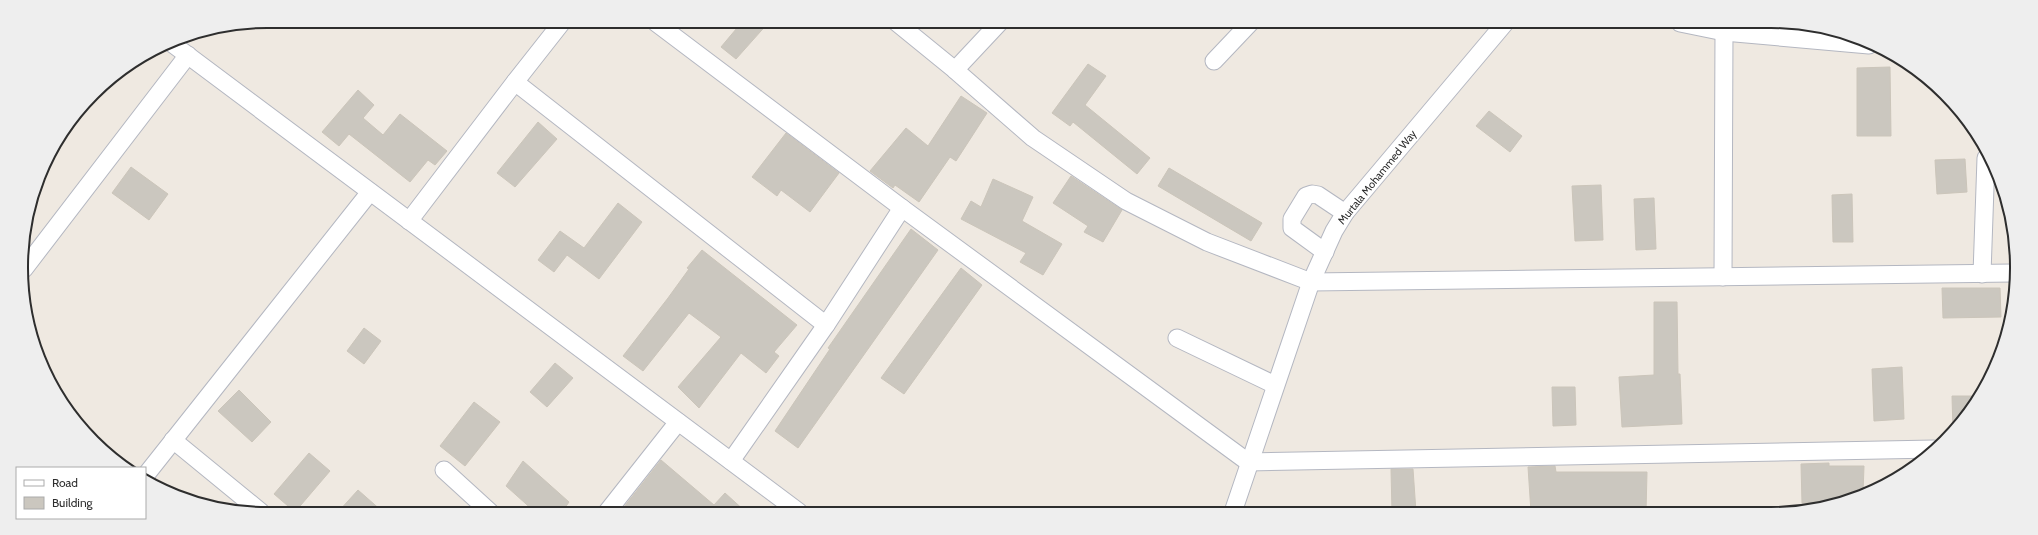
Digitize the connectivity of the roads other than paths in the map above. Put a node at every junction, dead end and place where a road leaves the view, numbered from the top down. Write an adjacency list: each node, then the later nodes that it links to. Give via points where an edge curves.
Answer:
1 (557, 28): 14 (street)
2 (663, 28): 17 (street)
3 (903, 28): 13 (street)
4 (994, 28): 13 (street)
5 (1245, 28): 12 (street)
6 (1502, 28): 18 (street, Murtala Mohammed Way)
7 (1704, 28): 8 (street)
8 (1724, 32): 9 (street); 24 (street)
9 (1860, 45)
10 (175, 46): 11 (street)
11 (188, 56): 16 (street); 21 (street)
12 (1214, 61)
13 (955, 70): 25 (street, via 1033,138 1126,201 1207,242)
14 (515, 82): 19 (street); 26 (street)
15 (1986, 164): 23 (street)
16 (370, 192): 19 (street); 30 (street)
17 (902, 208): 26 (street); 33 (street)
18 (1345, 213): 20 (street, Murtala Mohammed Way); 20 (street, via 1318,195 1312,194 1306,196 1292,219 1292,228)
19 (409, 221): 29 (street)
20 (1325, 252): 25 (street, Murtala Mohammed Way)
21 (28, 263)
22 (2010, 273): 23 (street)
23 (1982, 274): 24 (street)
24 (1723, 277): 25 (street)
25 (1311, 282): 28 (street, Murtala Mohammed Way)
26 (826, 325): 32 (street)
27 (1177, 338): 28 (street)
28 (1275, 385): 33 (street, Murtala Mohammed Way)
29 (678, 422): 32 (street); 38 (street)
30 (173, 440): 35 (street); 36 (street)
31 (1927, 449): 33 (street)
32 (731, 461): 39 (street)
33 (1248, 462): 40 (street, Murtala Mohammed Way)
34 (444, 470): 37 (street)
35 (146, 474)
36 (254, 506)
37 (485, 507)
38 (611, 507)
39 (792, 507)
40 (1234, 507)

